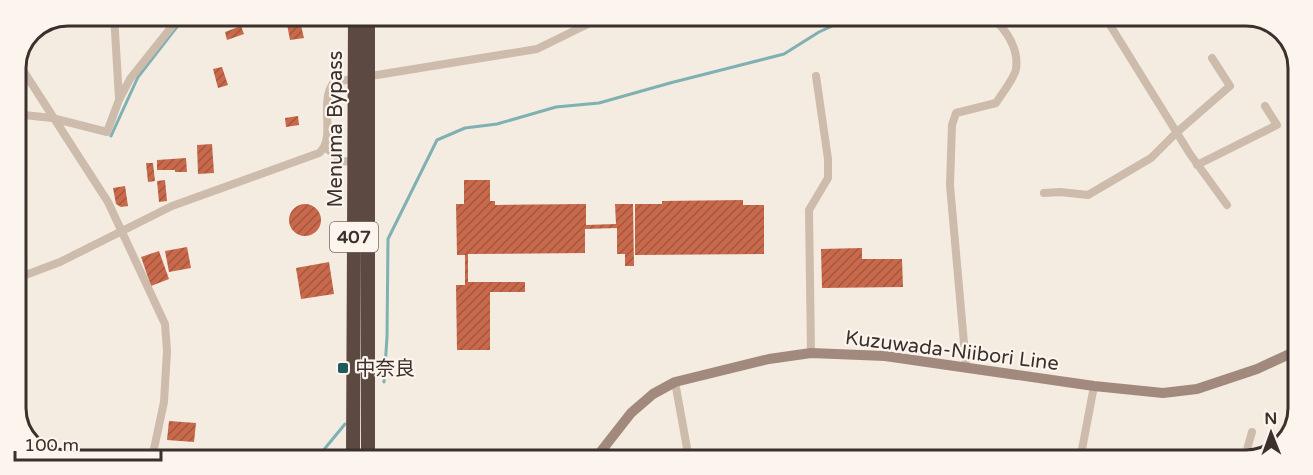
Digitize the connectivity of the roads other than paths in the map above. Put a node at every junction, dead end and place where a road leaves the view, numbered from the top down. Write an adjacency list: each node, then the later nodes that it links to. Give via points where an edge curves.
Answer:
1 (115, 25): 12 (street)
2 (173, 25): 12 (street, via 130,79)
3 (356, 25): 11 (highway, Menuma Bypass / 407)
4 (367, 25): 11 (highway, Menuma Bypass / 407)
5 (586, 25): 11 (street, via 537,49)
6 (1000, 25): 26 (street, via 1009,34 1016,70 996,103 956,113 952,125 950,186)
7 (1110, 25): 16 (street)
8 (1212, 58): 16 (street, via 1230,86)
9 (25, 73): 15 (street)
10 (816, 76): 24 (street, via 828,178 809,210)
11 (361, 78): 17 (street, via 338,80 331,85); 18 (highway, Menuma Bypass / 407); 32 (highway, Menuma Bypass / 407)
12 (119, 100): 15 (street, via 107,132)
13 (1265, 106): 19 (street, via 1277,125)
14 (25, 115): 15 (street)
15 (52, 118): 22 (street, via 108,202)
16 (1176, 133): 19 (street); 20 (street, via 1151,158 1088,195)
17 (324, 147): 18 (street, via 342,161); 22 (street, via 319,153 172,206)
18 (355, 162): 31 (highway, Menuma Bypass / 407)
19 (1197, 165): 21 (street)
20 (1044, 193)
21 (1227, 205)
22 (121, 232): 23 (street); 30 (street, via 165,324 164,402)
23 (26, 275)
24 (812, 353): 26 (main road, Kuzuwada-Niibori Line, via 885,356); 27 (main road, Kuzuwada-Niibori Line, via 769,359)
25 (1288, 355): 28 (main road, Kuzuwada-Niibori Line, via 1257,369 1182,392 1148,393)
26 (966, 366): 28 (main road, Kuzuwada-Niibori Line)
27 (675, 382): 33 (main road, Kuzuwada-Niibori Line, via 653,394 632,413); 34 (street)
28 (1094, 386): 35 (street)
29 (1252, 432): 36 (street)
30 (154, 450)
31 (353, 450)
32 (368, 450)
33 (602, 450)
34 (687, 450)
35 (1081, 450)
36 (1247, 450)

